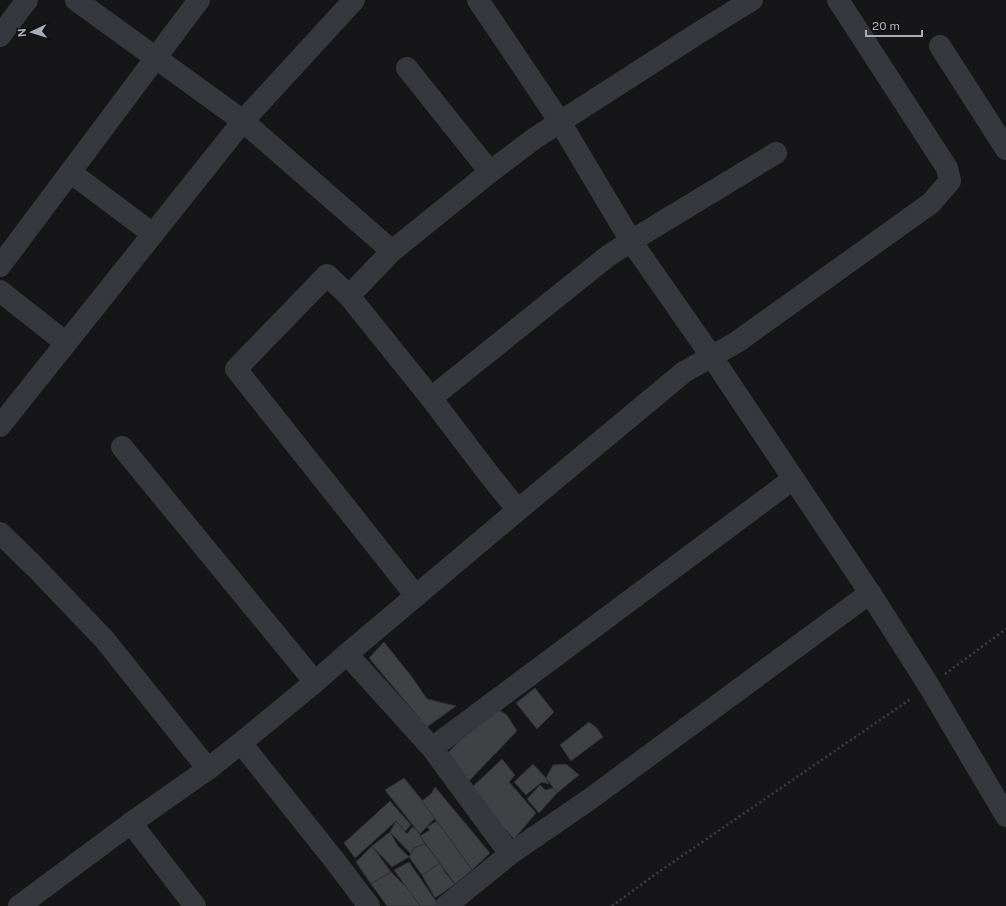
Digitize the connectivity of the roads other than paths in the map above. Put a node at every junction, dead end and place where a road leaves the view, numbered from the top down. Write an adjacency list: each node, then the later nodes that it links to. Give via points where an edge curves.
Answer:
1 (27, 0): 8 (street)
2 (76, 0): 10 (street)
3 (199, 0): 10 (street)
4 (354, 0): 12 (street)
5 (478, 0): 13 (street)
6 (752, 0): 13 (street)
7 (838, 0): 25 (street, via 948,168 950,181 932,203 737,342)
8 (0, 36)
9 (940, 46): 14 (street)
10 (156, 57): 12 (street); 16 (street)
11 (407, 68): 17 (street)
12 (243, 121): 18 (street); 20 (street)
13 (560, 122): 17 (street); 19 (street)
14 (1006, 149)
15 (776, 152): 19 (street)
16 (70, 172): 18 (street); 21 (street)
17 (490, 172): 20 (street)
18 (153, 234): 24 (street)
19 (631, 241): 25 (street); 26 (street, via 608,256)
20 (392, 251): 23 (street)
21 (0, 266)
22 (0, 291): 24 (street)
23 (349, 296): 26 (street); 33 (street, via 327,275 236,369)
24 (66, 343): 27 (street)
25 (712, 357): 29 (street); 30 (street, via 684,372)
26 (431, 398): 30 (street)
27 (0, 426)
28 (122, 447): 35 (street)
29 (793, 479): 32 (street); 37 (street)
30 (518, 510): 33 (street)
31 (0, 533): 38 (street, via 104,639)
32 (870, 593): 39 (street); 41 (street, via 590,799)
33 (416, 596): 34 (street)
34 (347, 654): 35 (street); 37 (street)
35 (315, 682): 36 (street)
36 (241, 743): 38 (street); 44 (street)
37 (432, 748): 41 (street)
38 (208, 769): 40 (street)
39 (1006, 816)
40 (131, 823): 42 (street); 43 (street)
41 (510, 854): 45 (street)
42 (19, 906)
43 (195, 906)
44 (369, 906)
45 (446, 906)

